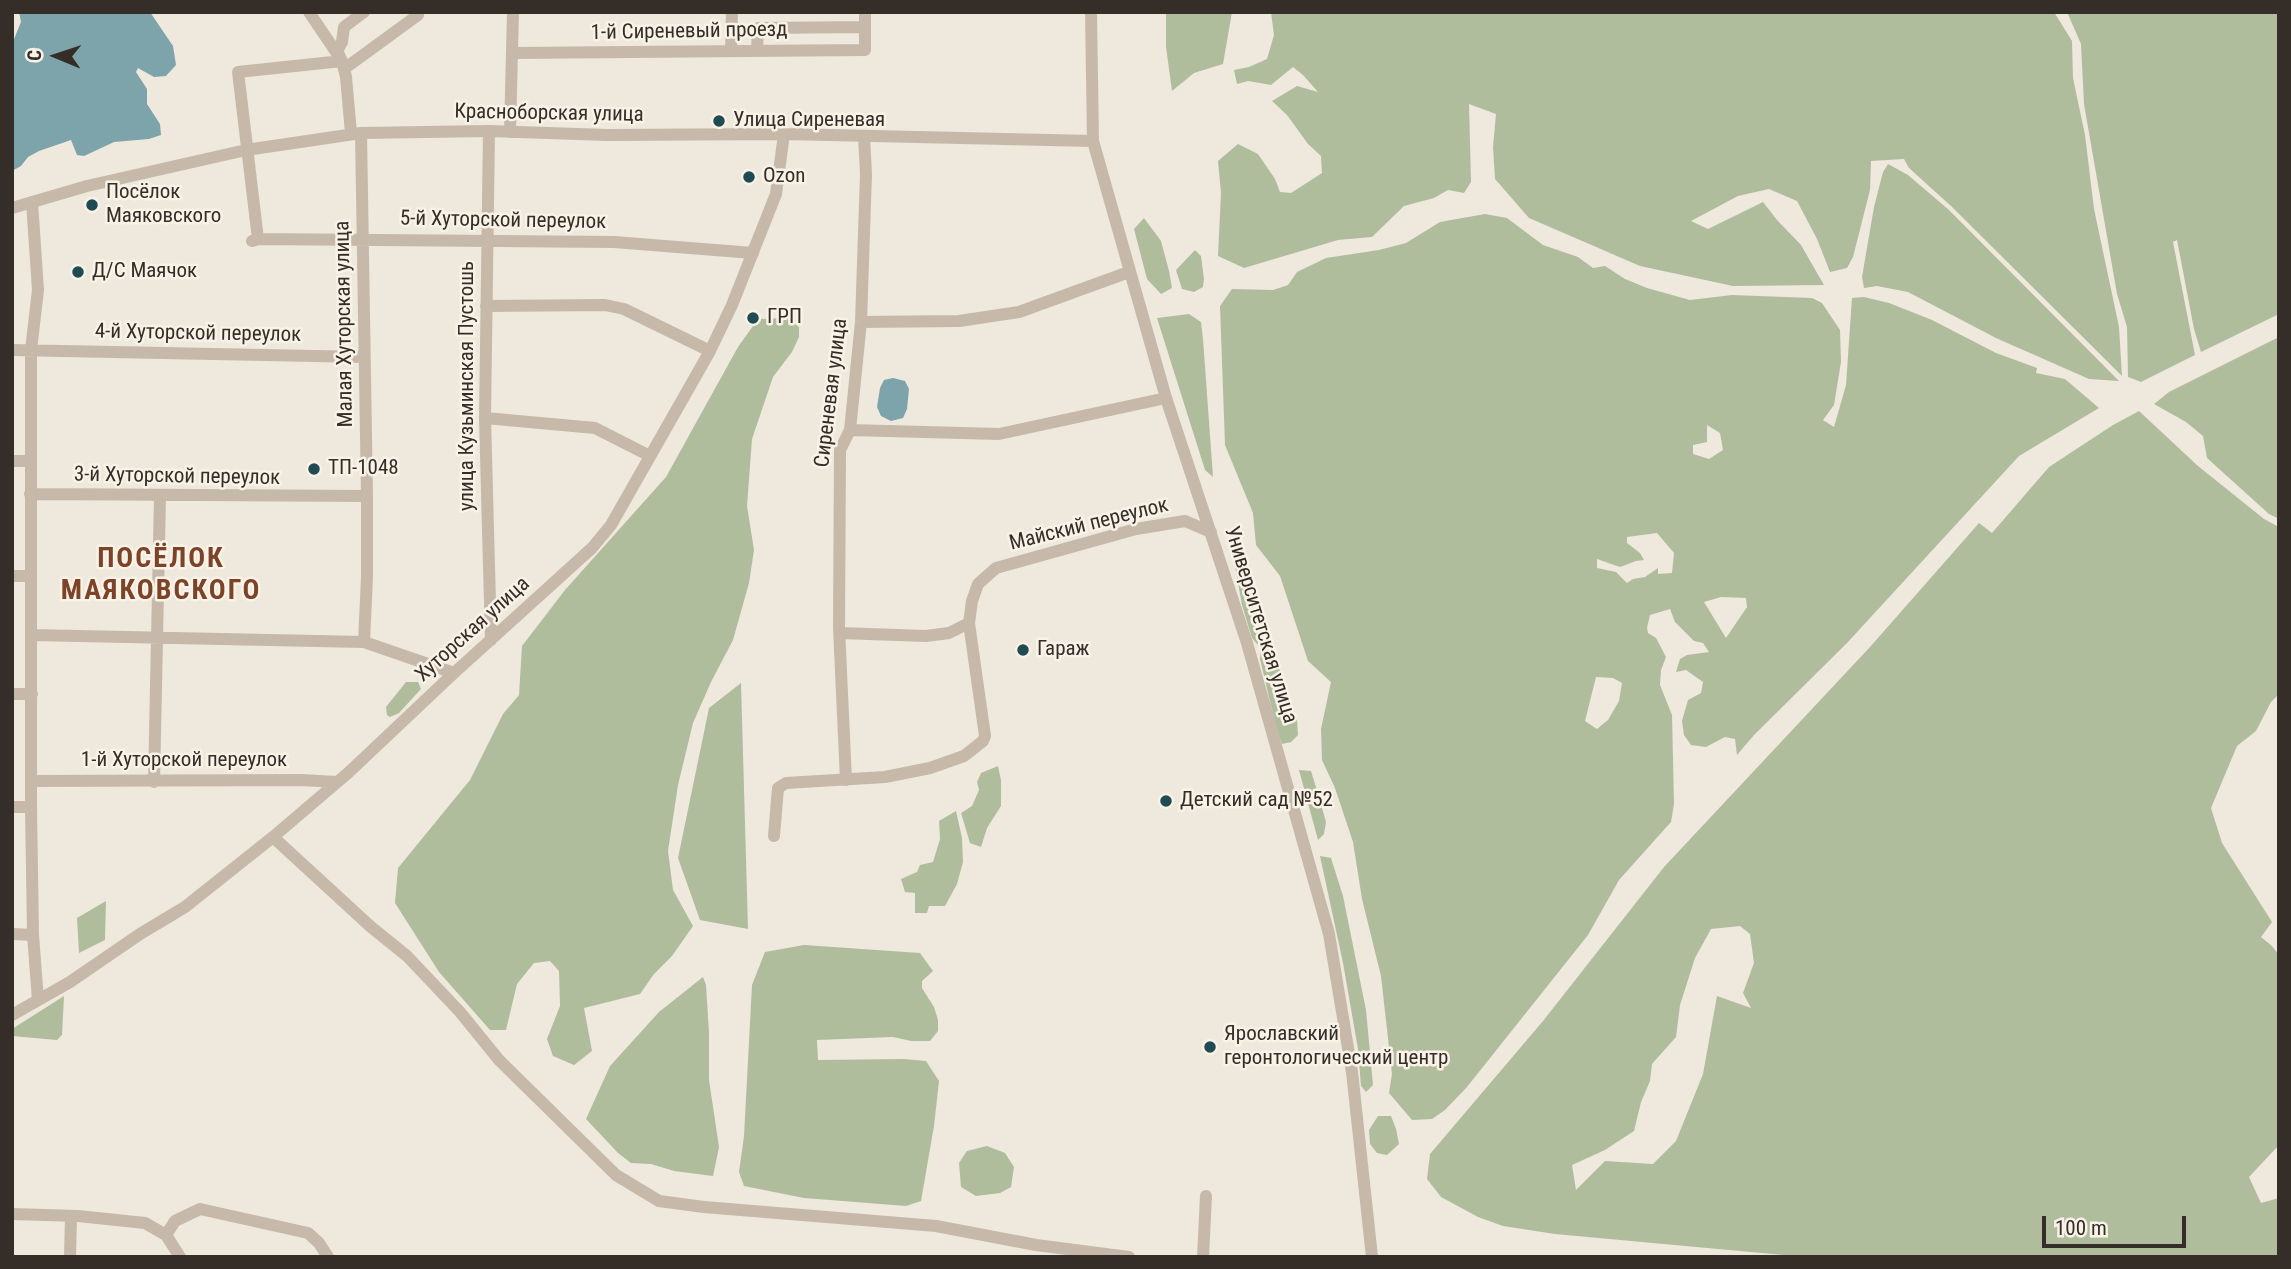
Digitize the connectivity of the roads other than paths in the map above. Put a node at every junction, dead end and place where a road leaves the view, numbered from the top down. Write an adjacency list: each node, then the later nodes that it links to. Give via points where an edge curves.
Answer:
1 (309, 12): 12 (street)
2 (364, 12): 12 (street, via 344,26)
3 (416, 12): 12 (street, via 418,15)
4 (513, 12): 11 (street)
5 (732, 12): 9 (street)
6 (866, 12): 8 (street)
7 (1091, 12): 18 (street, Университетская улица)
8 (866, 27): 10 (street, 1-й Сиреневый проезд, via 865,50); 10 (street, via 758,28)
9 (731, 51): 10 (street, 1-й Сиреневый проезд); 11 (street, 1-й Сиреневый проезд)
10 (757, 51)
11 (513, 53): 14 (street)
12 (341, 60): 15 (street, Малая Хуторская улица); 19 (street, via 238,72)
13 (489, 131): 14 (street, Красноборская улица); 15 (street, Красноборская улица); 23 (street, улица Кузьминская Пустошь)
14 (510, 132): 16 (street, Красноборская улица)
15 (356, 133): 19 (street, Красноборская улица); 22 (street, Малая Хуторская улица)
16 (784, 134): 17 (street, Красноборская улица); 24 (street, Хуторская улица, via 776,194)
17 (864, 137): 18 (street, Красноборская улица); 27 (street, Сиреневая улица)
18 (1093, 141): 25 (street, Университетская улица)
19 (246, 150): 20 (street, Красноборская улица); 22 (street, 5-й Хуторской переулок, via 255,240)
20 (32, 202): 21 (street, Красноборская улица); 29 (street, via 38,290)
21 (12, 208)
22 (364, 239): 23 (street, 5-й Хуторской переулок); 31 (street, Малая Хуторская улица)
23 (487, 240): 24 (street, 5-й Хуторской переулок, via 614,242); 26 (street, улица Кузьминская Пустошь)
24 (753, 253): 30 (street, Хуторская улица)
25 (1129, 272): 27 (street, via 1019,312 959,321); 32 (street, Университетская улица)
26 (486, 306): 30 (street, via 605,305 624,309); 33 (street, улица Кузьминская Пустошь)
27 (861, 322): 34 (street, Сиреневая улица)
28 (12, 350): 29 (street, 4-й Хуторской переулок)
29 (31, 350): 31 (street, 4-й Хуторской переулок); 37 (street)
30 (710, 351): 35 (street, Хуторская улица)
31 (365, 357): 40 (street, Малая Хуторская улица)
32 (1166, 398): 34 (street, via 999,434); 41 (street, Университетская улица)
33 (485, 418): 35 (street, via 595,428); 48 (street, улица Кузьминская Пустошь)
34 (850, 430): 45 (street, Сиреневая улица, via 840,450)
35 (650, 456): 48 (street, Хуторская улица, via 611,525 592,548)
36 (12, 461): 37 (street)
37 (31, 461): 38 (street)
38 (30, 494): 39 (street, 3-й Хуторской переулок); 43 (street)
39 (160, 496): 40 (street, 3-й Хуторской переулок); 47 (street)
40 (366, 496): 49 (street, Малая Хуторская улица)
41 (1212, 532): 44 (street, Майский переулок, via 1185,521 1136,528 996,568 978,584); 74 (street, Университетская улица, via 1329,934 1352,1072)
42 (12, 576): 43 (street)
43 (30, 576): 46 (street)
44 (969, 624): 45 (street, via 926,636); 53 (street, Майский переулок, via 983,741 964,755 930,768)
45 (840, 633): 53 (street, Сиреневая улица)
46 (31, 635): 47 (street); 52 (street)
47 (158, 638): 49 (street); 55 (street)
48 (491, 640): 50 (street, Хуторская улица)
49 (364, 642): 50 (street)
50 (454, 673): 56 (street, Хуторская улица)
51 (12, 694): 52 (street)
52 (32, 694): 54 (street)
53 (846, 780): 59 (street, via 781,785)
54 (32, 781): 55 (street, 1-й Хуторской переулок); 58 (street)
55 (154, 782): 56 (street, 1-й Хуторской переулок)
56 (336, 782): 60 (street, Хуторская улица)
57 (12, 807): 58 (street)
58 (32, 807): 62 (street)
59 (774, 836)
60 (273, 837): 63 (street, Хуторская улица, via 185,907); 72 (street, via 407,956 499,1060 616,1175 659,1200 936,1226)
61 (12, 934): 62 (street)
62 (33, 934): 63 (street)
63 (38, 1000): 64 (street, Хуторская улица)
64 (12, 1015)
65 (1206, 1196): 73 (street)
66 (12, 1214): 67 (street)
67 (71, 1217): 68 (street, via 145,1223); 69 (street)
68 (166, 1235): 70 (street); 71 (street, via 175,1221 200,1209 308,1233)
69 (70, 1257)
70 (180, 1257)
71 (328, 1257)
72 (1129, 1257)
73 (1203, 1257)
74 (1372, 1257)

